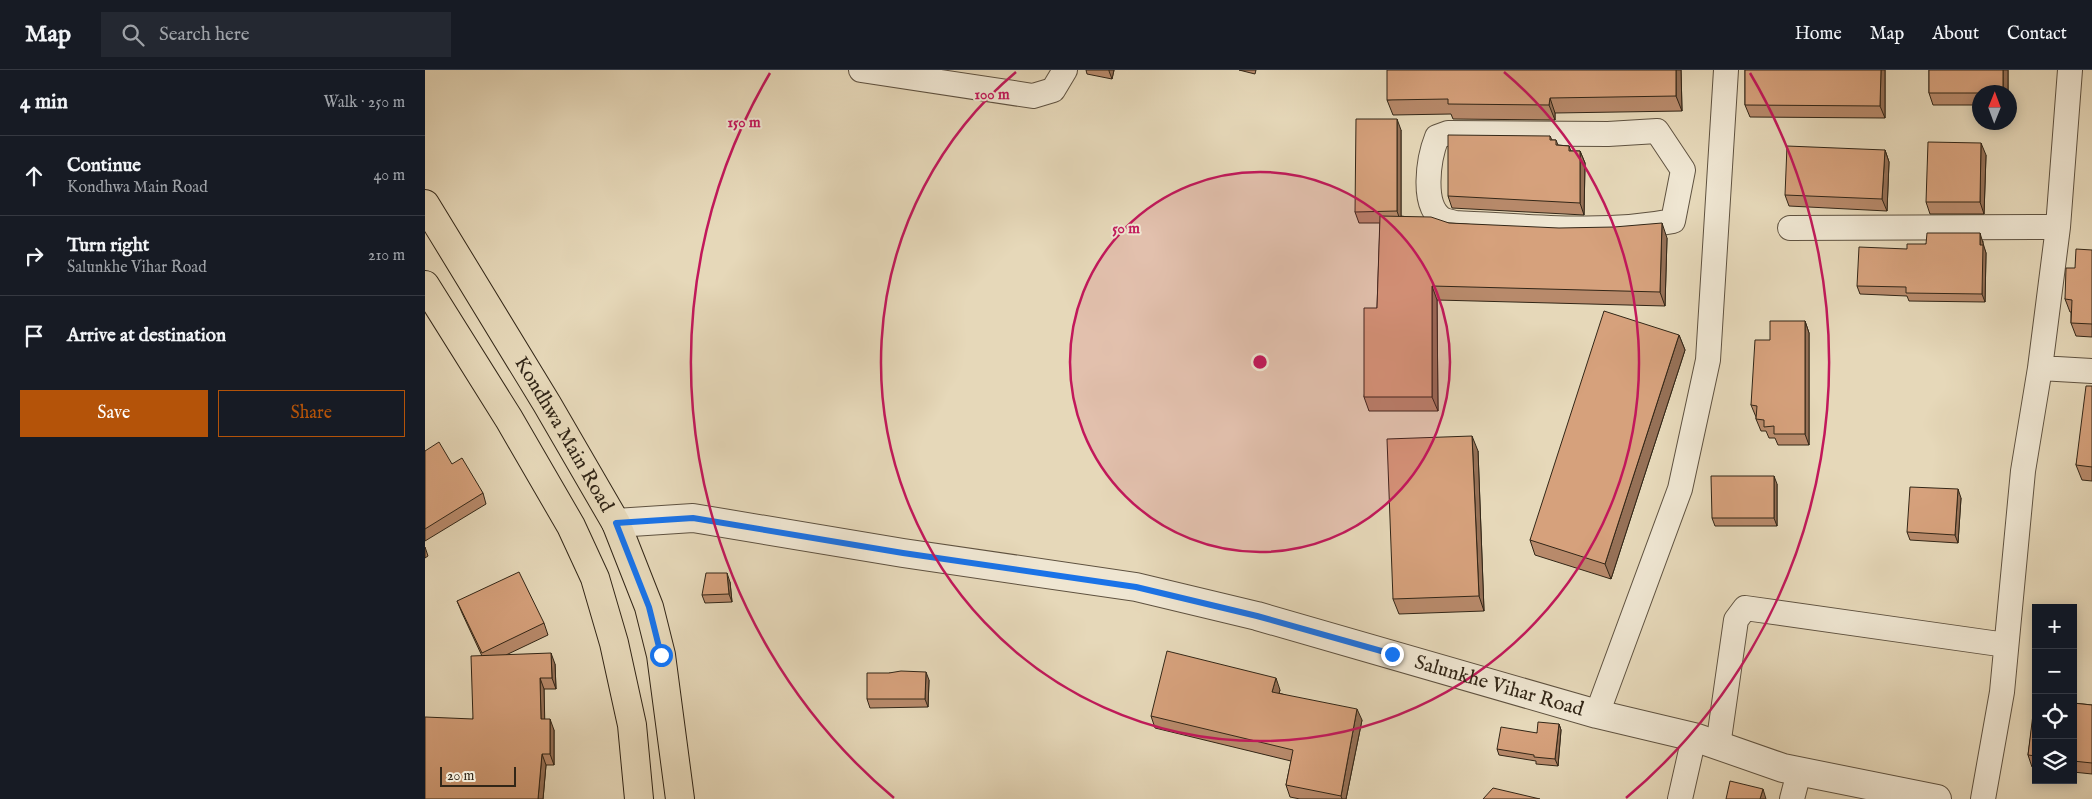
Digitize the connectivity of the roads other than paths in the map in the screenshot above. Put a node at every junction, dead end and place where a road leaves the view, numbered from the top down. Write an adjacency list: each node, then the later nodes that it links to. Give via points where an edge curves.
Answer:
1 (861, 70): 2 (street, via 1033,96 1053,90)
2 (1065, 70)
3 (1725, 70): 5 (street)
4 (2070, 70): 8 (street)
5 (1720, 168): 6 (street); 15 (street, via 1708,360 1680,488)
6 (1683, 170): 6 (street, via 1657,131 1608,134 1448,133 1437,137 1432,149 1428,186 1433,209 1443,219 1455,223 1611,229 1673,221)
7 (425, 204): 13 (main road, Kondhwa Main Road)
8 (2058, 227): 9 (street); 11 (street)
9 (1790, 228)
10 (425, 284): 18 (main road, Kondhwa Main Road, via 571,526 595,578 614,643 632,725)
11 (2040, 368): 12 (street); 14 (street, via 2023,471)
12 (2092, 371)
13 (616, 523): 15 (street, Salunkhe Vihar Road, via 693,518 1136,587 1257,616); 19 (main road, Kondhwa Main Road, via 649,607 661,655)
14 (2006, 645): 16 (street, via 1745,608 1736,620); 23 (street, via 2002,692)
15 (1597, 714): 16 (street, Salunkhe Vihar Road)
16 (1706, 742): 17 (street, Salunkhe Vihar Road); 20 (street)
17 (1799, 772): 21 (street); 22 (street, Salunkhe Vihar Road)
18 (639, 799)
19 (680, 799)
20 (1680, 799)
21 (1792, 799)
22 (1937, 799)
23 (1983, 799)

